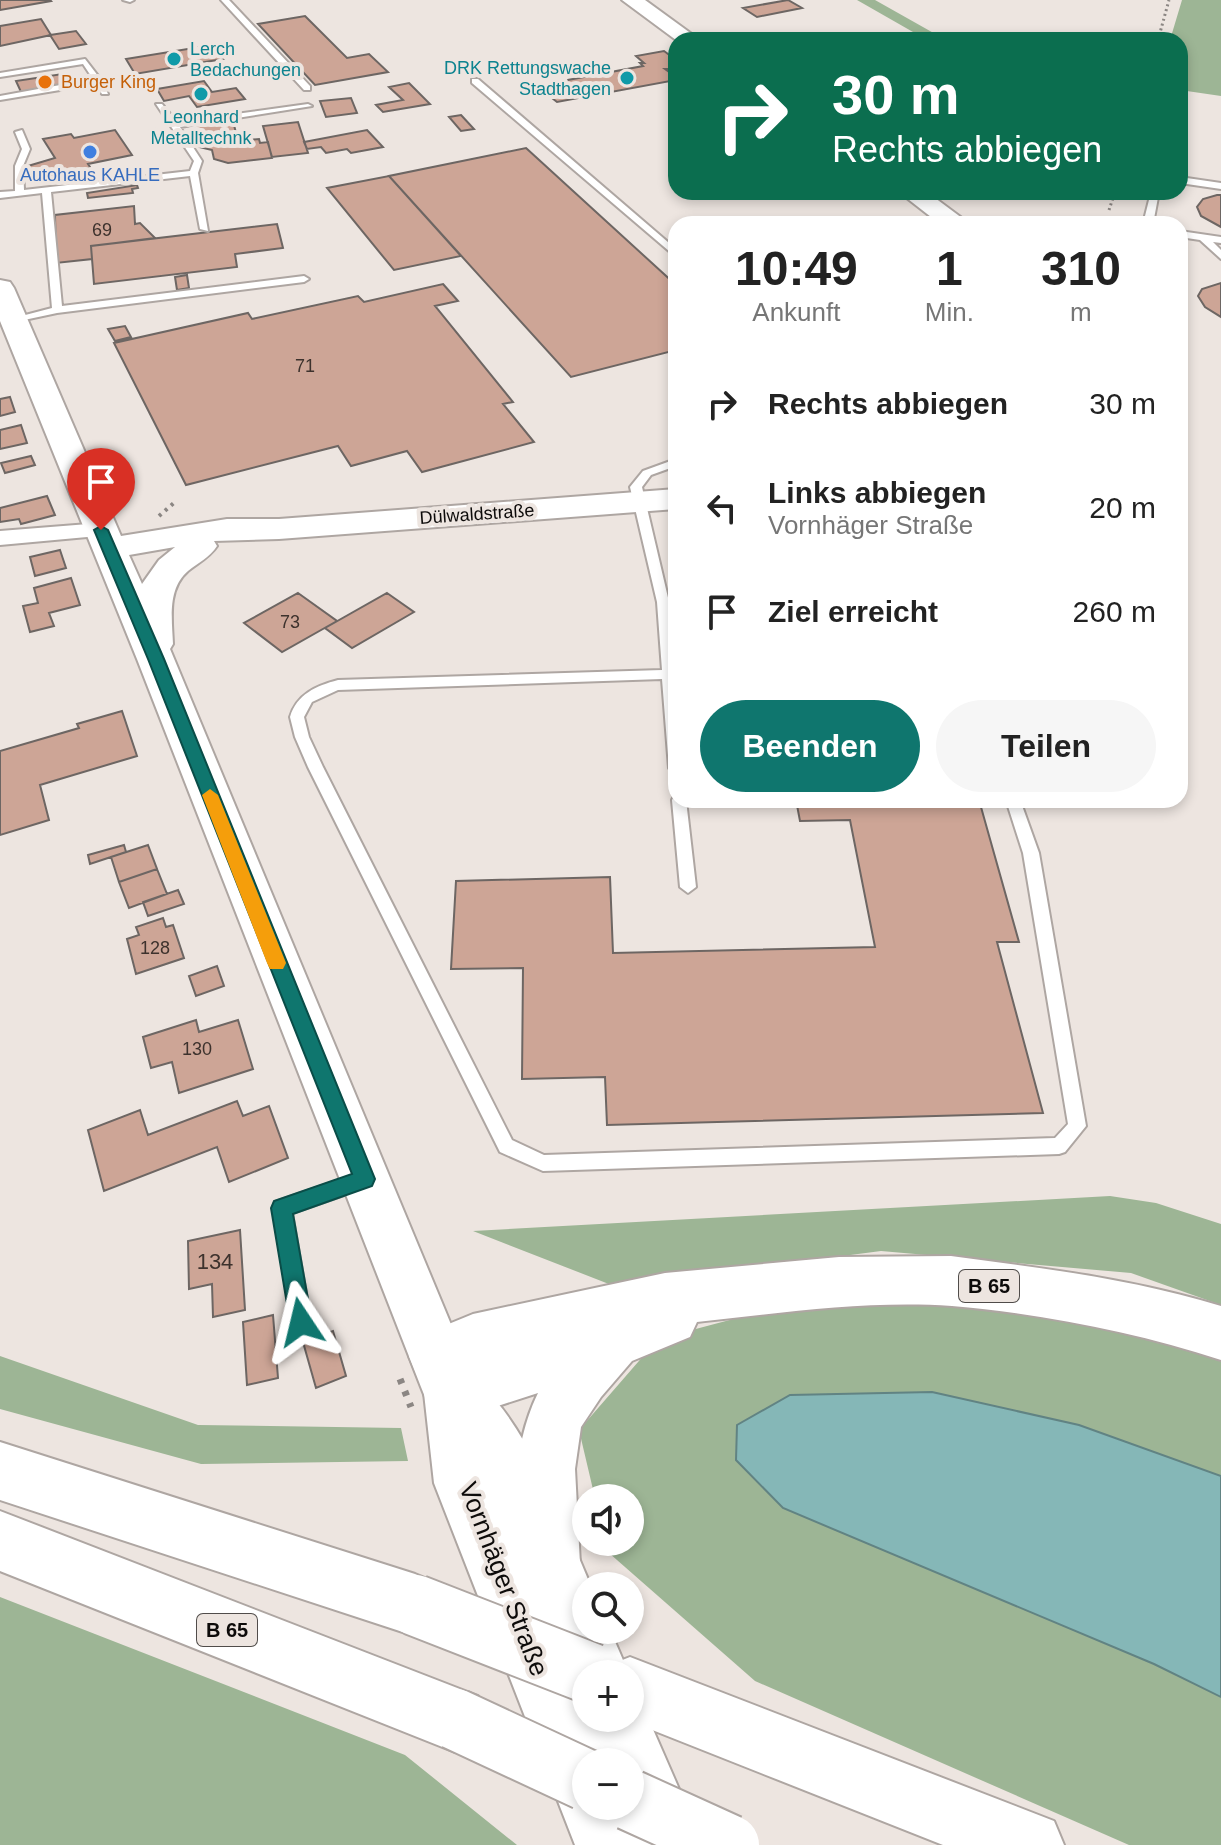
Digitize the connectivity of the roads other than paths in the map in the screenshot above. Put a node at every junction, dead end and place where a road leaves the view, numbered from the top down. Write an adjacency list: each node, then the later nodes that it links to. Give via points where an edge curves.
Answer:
1 (225, 0): 7 (lane)
2 (632, 0): 3 (main road)
3 (678, 32)
4 (0, 75): 5 (lane, via 85,61)
5 (98, 81): 8 (lane); 9 (lane)
6 (475, 81): 26 (lane)
7 (307, 88)
8 (105, 92)
9 (0, 98)
10 (159, 106): 12 (lane)
11 (308, 106): 12 (lane)
12 (175, 125): 14 (lane, via 198,161)
13 (19, 132): 18 (lane, via 26,149 19,166)
14 (194, 173): 17 (lane); 22 (lane)
15 (1188, 181): 16 (lane)
16 (1221, 186)
17 (46, 190): 18 (lane); 30 (lane)
18 (20, 193): 19 (lane)
19 (0, 195)
20 (922, 200): 21 (main road)
21 (946, 216)
22 (205, 229)
23 (1188, 235): 24 (lane)
24 (1203, 237): 25 (lane); 27 (lane)
25 (1221, 240)
26 (668, 247)
27 (1221, 256)
28 (304, 279): 30 (lane)
29 (0, 288): 31 (main road, Vornhäger Straße)
30 (57, 310): 31 (lane)
31 (14, 321): 38 (main road, Vornhäger Straße)
32 (668, 465): 34 (lane, via 647,473 636,487)
33 (668, 500): 34 (main road, Dülwaldstraße)
34 (637, 502): 35 (main road, Dülwaldstraße); 39 (lane)
35 (279, 529): 37 (main road, Dülwaldstraße); 38 (main road, Dülwaldstraße, via 227,529)
36 (0, 538): 38 (street)
37 (200, 546): 38 (main road, Dülwaldstraße); 40 (main road, via 158,581)
38 (109, 549): 40 (main road, Vornhäger Straße)
39 (668, 620)
40 (156, 659): 45 (main road, Vornhäger Straße)
41 (668, 674): 43 (lane, via 338,685 318,691 297,716 299,730 506,1146 543,1163 1059,1146 1077,1126 1031,853)
42 (680, 808): 44 (lane)
43 (1016, 808)
44 (688, 887)
45 (364, 1179): 47 (lane, via 282,1208); 50 (main road, Vornhäger Straße)
46 (752, 1289): 48 (main road, B 65, via 951,1281 1075,1298); 49 (main road, B 65); 50 (main road, B 65, via 665,1299 473,1341)
47 (301, 1322)
48 (1221, 1333)
49 (615, 1341): 50 (main road, B 65); 53 (main road, B 65, via 575,1383 554,1419 546,1475)
50 (444, 1374): 53 (main road, Vornhäger Straße / B 65, via 508,1465); 58 (main road, Vornhäger Straße, via 463,1483)
51 (0, 1471): 55 (main road, B 65, bridge, via 415,1605)
52 (0, 1541): 59 (main road, B 65, bridge, via 455,1719)
53 (550, 1564): 54 (main road, Vornhäger Straße / B 65)
54 (588, 1660)
55 (572, 1666)
56 (644, 1694): 65 (main road)
57 (621, 1732): 63 (main road)
58 (572, 1753)
59 (572, 1773)
60 (644, 1806): 64 (main road, bridge)
61 (599, 1820): 62 (main road)
62 (609, 1845)
63 (669, 1845)
64 (729, 1845)
65 (1030, 1845)

